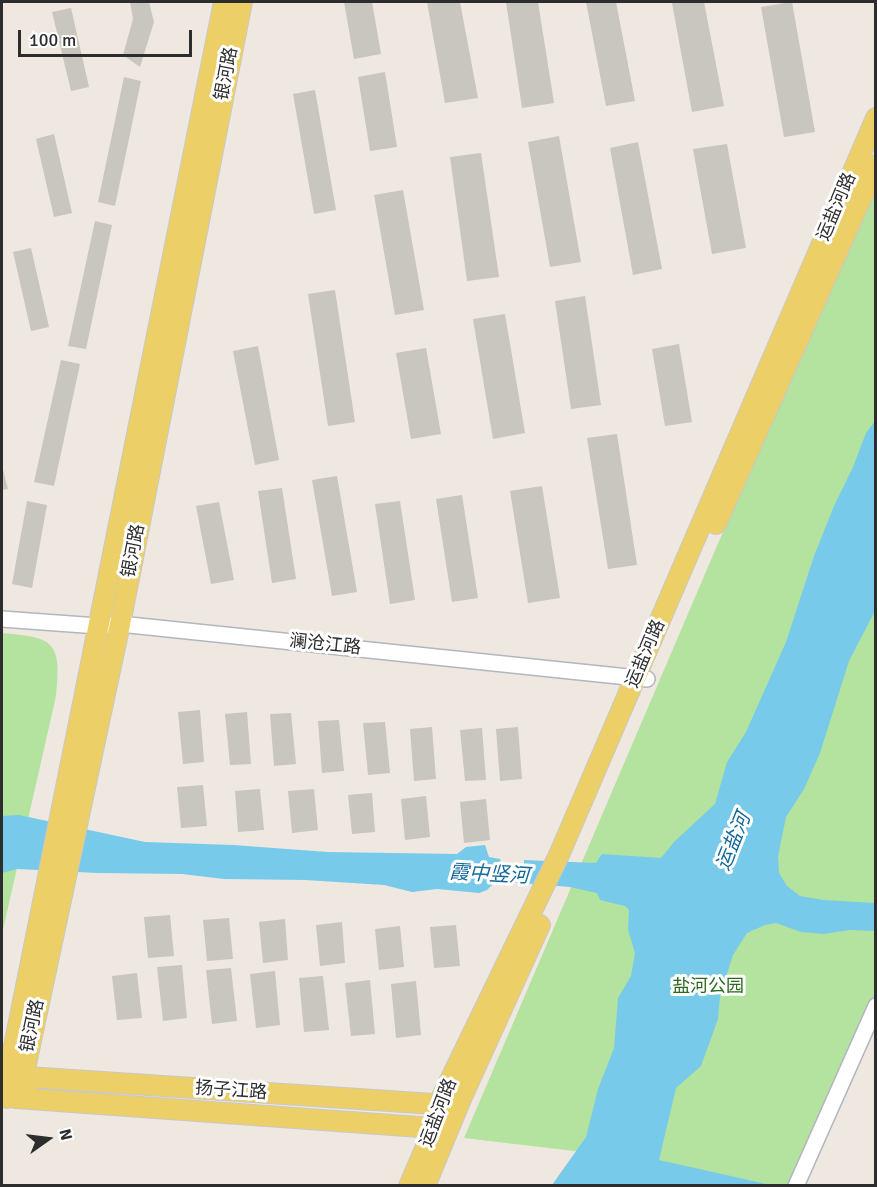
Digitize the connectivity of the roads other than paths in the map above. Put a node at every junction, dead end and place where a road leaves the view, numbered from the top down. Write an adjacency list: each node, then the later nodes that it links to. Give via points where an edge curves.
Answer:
1 (224, 2): 7 (main road, 银河路)
2 (242, 2): 6 (main road, 银河路)
3 (876, 118): 8 (main road, 运盐河路)
4 (876, 165): 8 (main road, 运盐河路)
5 (2, 619): 7 (street, 澜沧江路)
6 (120, 624): 7 (street, 澜沧江路); 8 (street, 澜沧江路); 9 (main road, 银河路)
7 (98, 626): 9 (main road, 银河路)
8 (642, 678): 10 (main road, 运盐河路)
9 (69, 819): 12 (main road, 银河路)
10 (547, 894): 15 (main road, 运盐河路); 16 (main road, 运盐河路)
11 (876, 1006): 20 (street)
12 (11, 1077): 13 (main road, 银河路); 14 (main road, 银河路); 16 (main road, 扬子江路)
13 (4, 1098): 14 (main road, 扬子江路)
14 (29, 1098): 17 (main road, 扬子江路)
15 (461, 1099): 16 (main road, 扬子江路); 17 (main road, 运盐河路)
16 (440, 1103): 17 (main road, 运盐河路)
17 (443, 1127): 18 (main road, 运盐河路); 19 (main road, 运盐河路)
18 (409, 1185)
19 (425, 1185)
20 (796, 1185)

